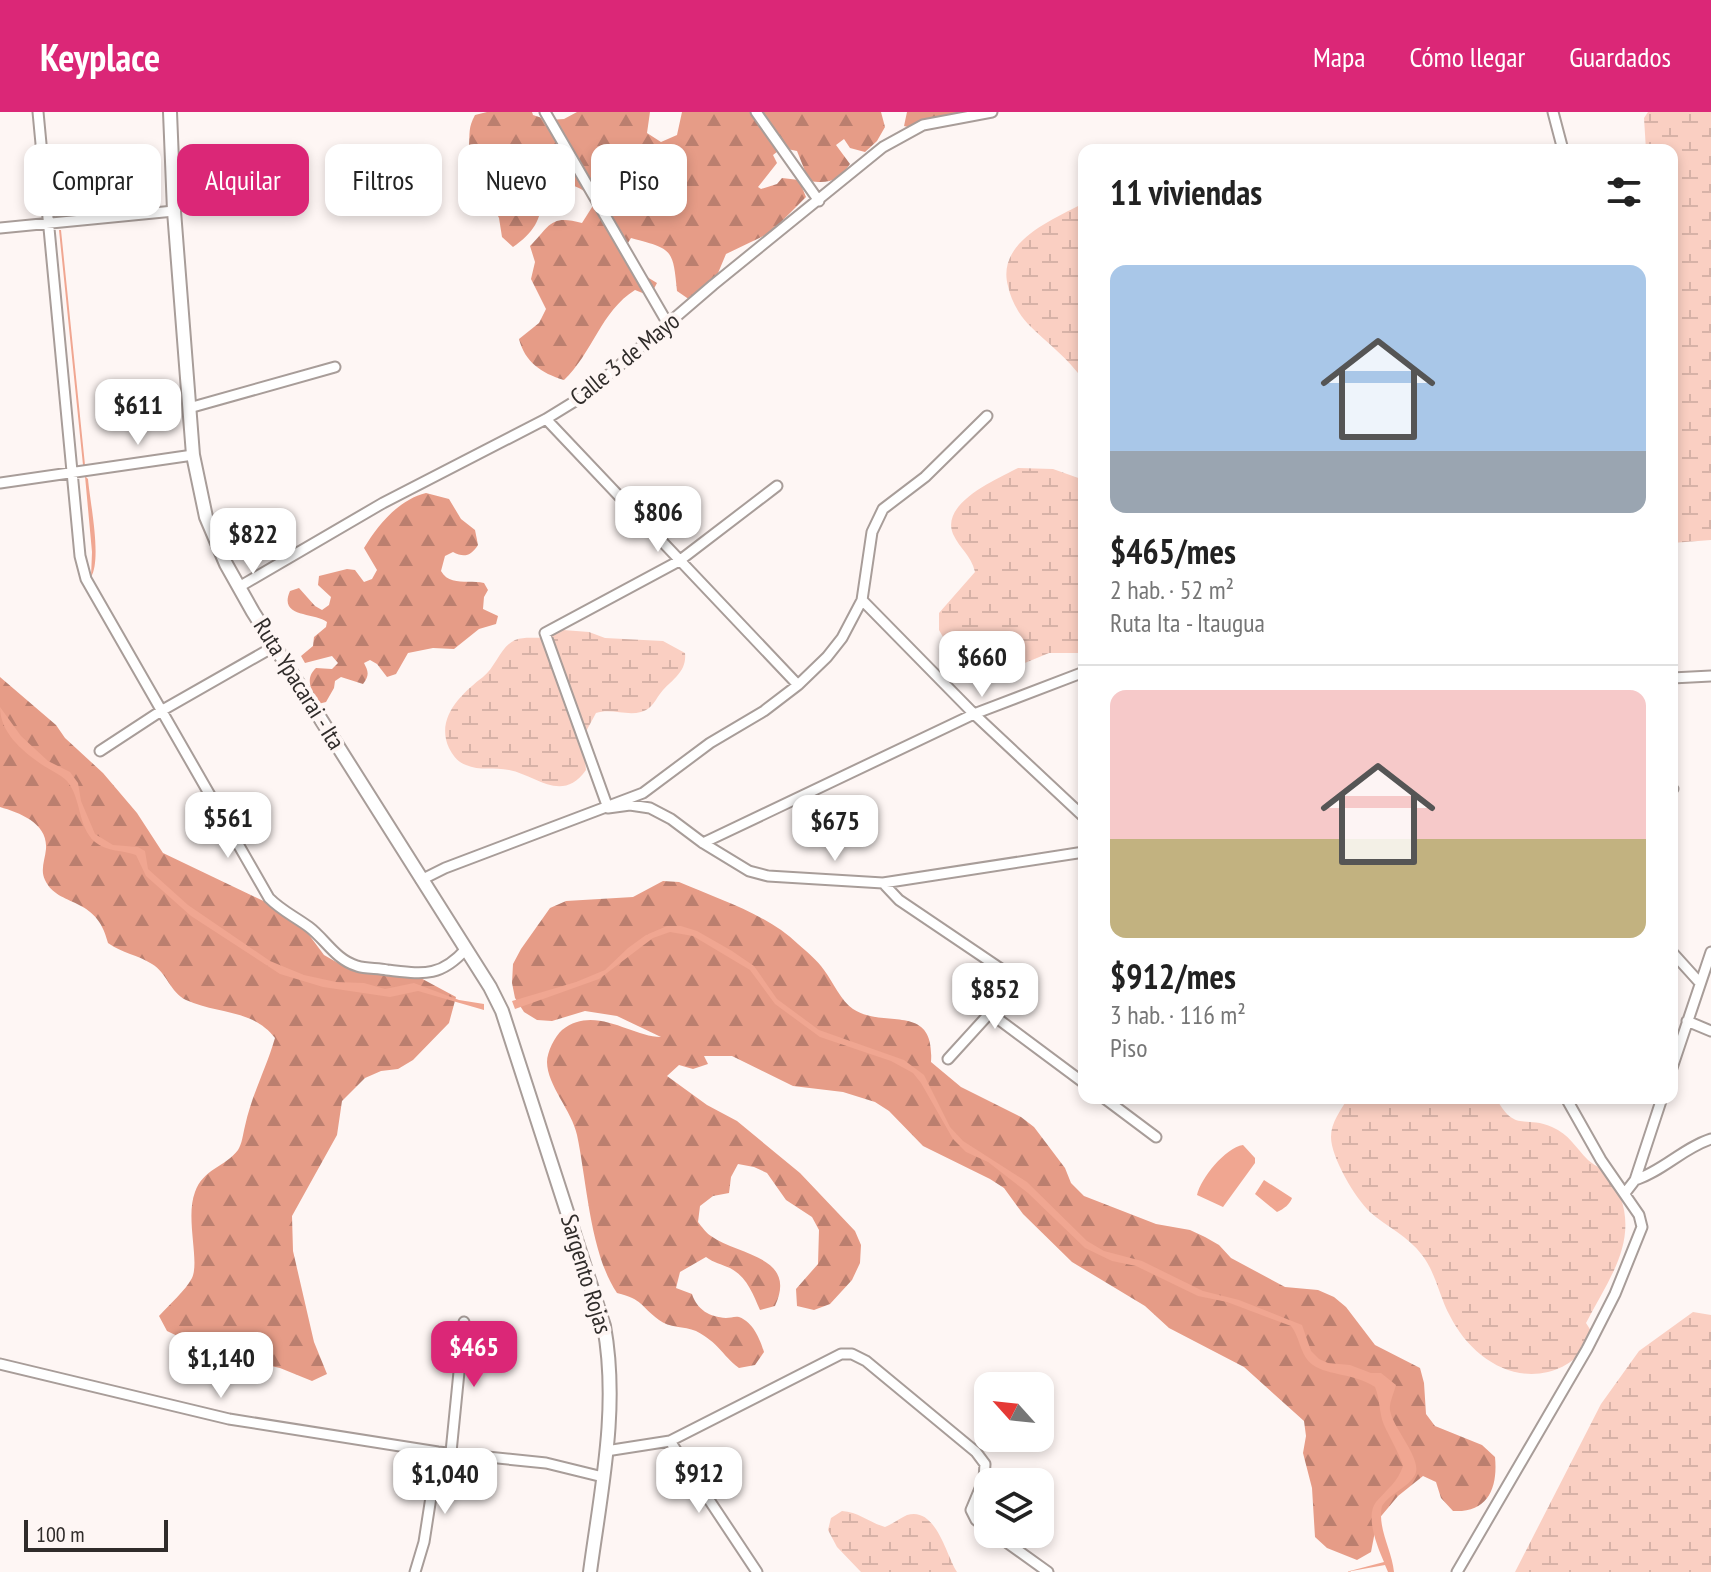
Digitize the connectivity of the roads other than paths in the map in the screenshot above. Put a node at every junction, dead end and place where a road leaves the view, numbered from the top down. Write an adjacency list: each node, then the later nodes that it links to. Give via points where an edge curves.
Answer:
1 (38, 112): 10 (street)
2 (170, 112): 9 (street, Ruta Ypacarai - Ita)
3 (545, 112): 12 (street)
4 (756, 112): 8 (street)
5 (992, 112): 8 (street, Calle 3 de Mayo, via 923,125 883,147)
6 (1553, 112): 7 (street)
7 (1561, 144)
8 (819, 201): 12 (street, Calle 3 de Mayo)
9 (174, 211): 10 (street); 14 (street, Ruta Ypacarai - Ita)
10 (49, 223): 11 (street); 18 (street)
11 (0, 228)
12 (668, 324): 16 (street, Calle 3 de Mayo, via 585,395)
13 (335, 367): 14 (street)
14 (189, 408): 17 (street, Ruta Ypacarai - Ita)
15 (987, 416): 23 (street, via 925,477 883,509 872,532)
16 (546, 419): 21 (street); 22 (street, Calle 3 de Mayo, via 383,503)
17 (193, 455): 18 (street); 22 (street, Ruta Ypacarai - Ita, via 206,517)
18 (81, 472): 19 (street); 29 (street, via 80,556 85,576)
19 (0, 483)
20 (777, 486): 21 (street)
21 (679, 561): 28 (street); 32 (street, via 545,633)
22 (239, 587): 24 (street, Ruta Ypacarai - Ita)
23 (862, 600): 28 (street, via 842,638); 30 (street)
24 (275, 646): 29 (street); 36 (street, Ruta Ypacarai - Ita)
25 (1078, 674): 30 (street)
26 (1711, 676): 27 (street)
27 (1678, 678)
28 (798, 685): 32 (street, via 643,793)
29 (161, 711): 31 (street); 38 (street, via 269,898 285,914 356,966 434,972 453,964)
30 (974, 714): 33 (street); 34 (street)
31 (100, 751)
32 (608, 808): 34 (street, via 650,808); 36 (street)
33 (1078, 811)
34 (703, 843): 37 (street, via 749,871 768,876)
35 (1078, 853): 37 (street)
36 (421, 880): 38 (street, Ruta Ypacarai - Ita)
37 (883, 883): 43 (street, via 899,900 1019,981)
38 (466, 949): 42 (street, Ruta Ypacarai - Ita)
39 (1711, 952): 41 (street)
40 (1678, 959): 41 (street)
41 (1700, 983): 44 (street)
42 (490, 987): 59 (street, Sargento Rojas, via 604,1326 611,1363)
43 (990, 1013): 47 (street); 48 (street)
44 (1687, 1021): 45 (street); 46 (street)
45 (1711, 1031)
46 (1678, 1049)
47 (948, 1059)
48 (1078, 1079)
49 (1112, 1104): 52 (street)
50 (1569, 1104): 55 (street)
51 (1660, 1104): 54 (street)
52 (1156, 1137)
53 (1711, 1139): 54 (street)
54 (1635, 1180): 55 (street)
55 (1625, 1193): 69 (street, via 1642,1227 1615,1294)
56 (464, 1322): 61 (street)
57 (0, 1364): 60 (street, via 229,1419)
58 (670, 1441): 59 (street); 62 (street, via 841,1354 852,1354 976,1452); 67 (street)
59 (606, 1451): 63 (street, Sargento Rojas)
60 (438, 1452): 61 (street); 65 (street)
61 (451, 1452): 63 (street, via 546,1463)
62 (985, 1468)
63 (603, 1477): 66 (street, Sargento Rojas)
64 (1015, 1548): 68 (street)
65 (415, 1572)
66 (590, 1572)
67 (757, 1572)
68 (1048, 1572)
69 (1457, 1572)

